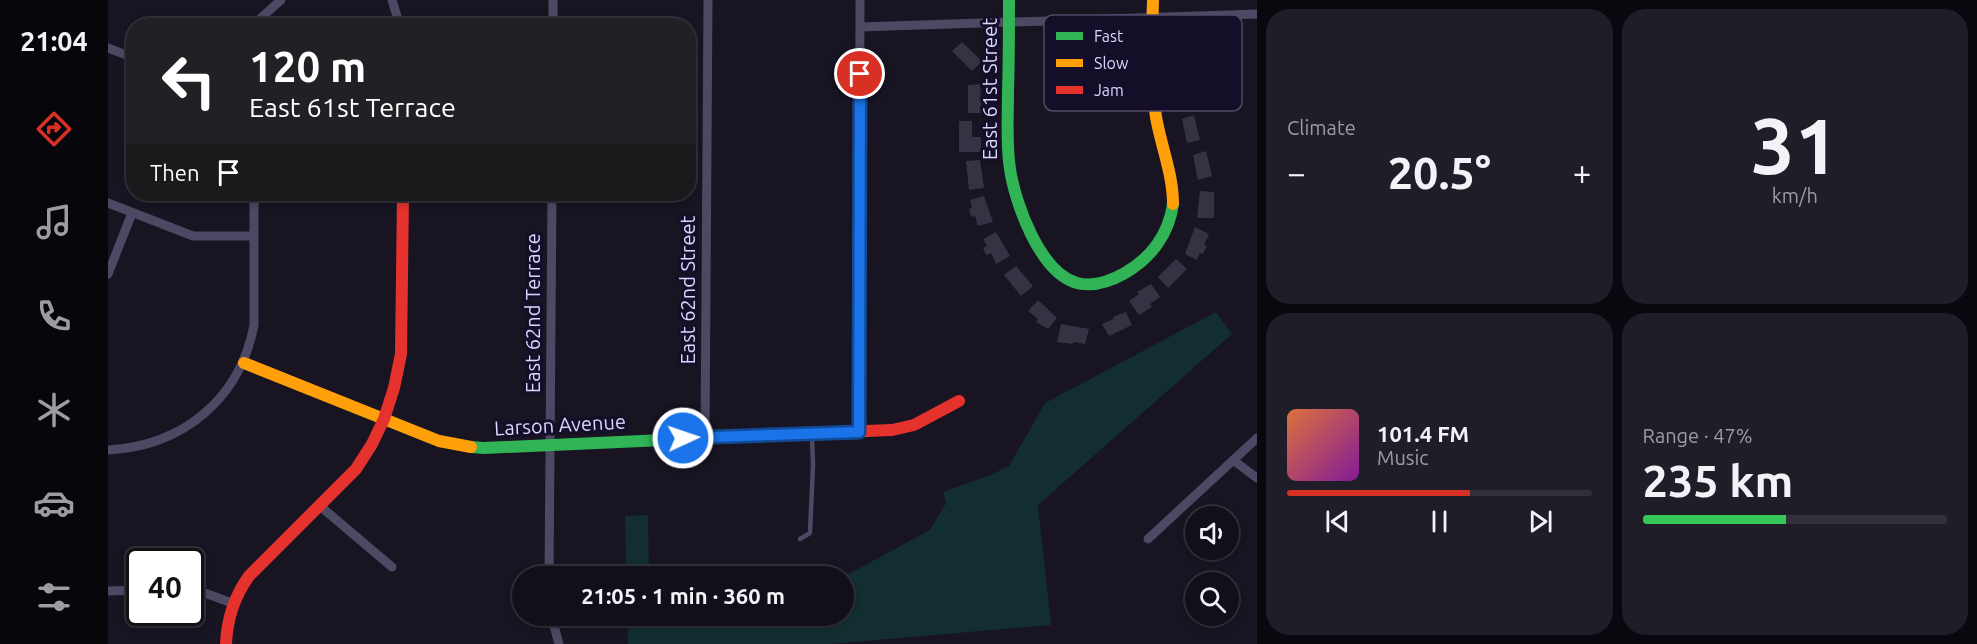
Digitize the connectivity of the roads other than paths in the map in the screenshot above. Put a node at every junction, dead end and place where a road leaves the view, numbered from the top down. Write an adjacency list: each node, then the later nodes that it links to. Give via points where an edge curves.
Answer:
1 (280, 0): 11 (street)
2 (392, 0): 12 (street)
3 (553, 0): 13 (street)
4 (708, 0): 32 (street, East 62nd Street)
5 (860, 0): 16 (street)
6 (1009, 0): 15 (street, East 61st Street)
7 (1153, 0): 9 (street)
8 (1257, 14): 10 (street)
9 (1152, 15)
10 (1222, 15)
11 (261, 18)
12 (398, 18)
13 (553, 18)
14 (1044, 21): 15 (street)
15 (1009, 22): 16 (street); 19 (street, East 61st Street, via 1008,150 1017,203 1030,234 1052,267 1069,280 1091,285 1118,276 1143,260 1162,239 1173,203 1173,183)
16 (860, 27): 30 (street)
17 (108, 48): 18 (street)
18 (126, 55)
19 (1156, 111)
20 (254, 201): 25 (street)
21 (403, 201): 29 (street, via 401,354)
22 (552, 201): 34 (street, East 62nd Terrace)
23 (108, 204): 24 (street)
24 (132, 213): 25 (street, via 193,236); 26 (street)
25 (254, 236): 27 (street, via 254,325)
26 (108, 274)
27 (244, 363): 29 (street, Larson Avenue); 35 (street, via 230,387 183,429 156,442)
28 (959, 401): 30 (street, Larson Avenue, via 914,424)
29 (384, 419): 34 (street, Larson Avenue, via 459,446); 38 (street, via 356,469)
30 (859, 432): 31 (street, Larson Avenue)
31 (812, 434): 32 (street, Larson Avenue); 39 (lane, via 810,533)
32 (705, 437): 34 (street, Larson Avenue)
33 (1257, 438): 36 (street)
34 (550, 444): 41 (street, East 62nd Terrace)
35 (108, 450)
36 (1233, 460): 37 (street); 40 (street)
37 (1257, 478)
38 (320, 506): 42 (street); 46 (street, via 249,576)
39 (800, 539)
40 (1148, 539)
41 (549, 566)
42 (392, 567)
43 (126, 590): 44 (street)
44 (108, 591)
45 (204, 593): 46 (street)
46 (232, 603): 48 (street)
47 (554, 626): 49 (street)
48 (226, 644)
49 (559, 644)

